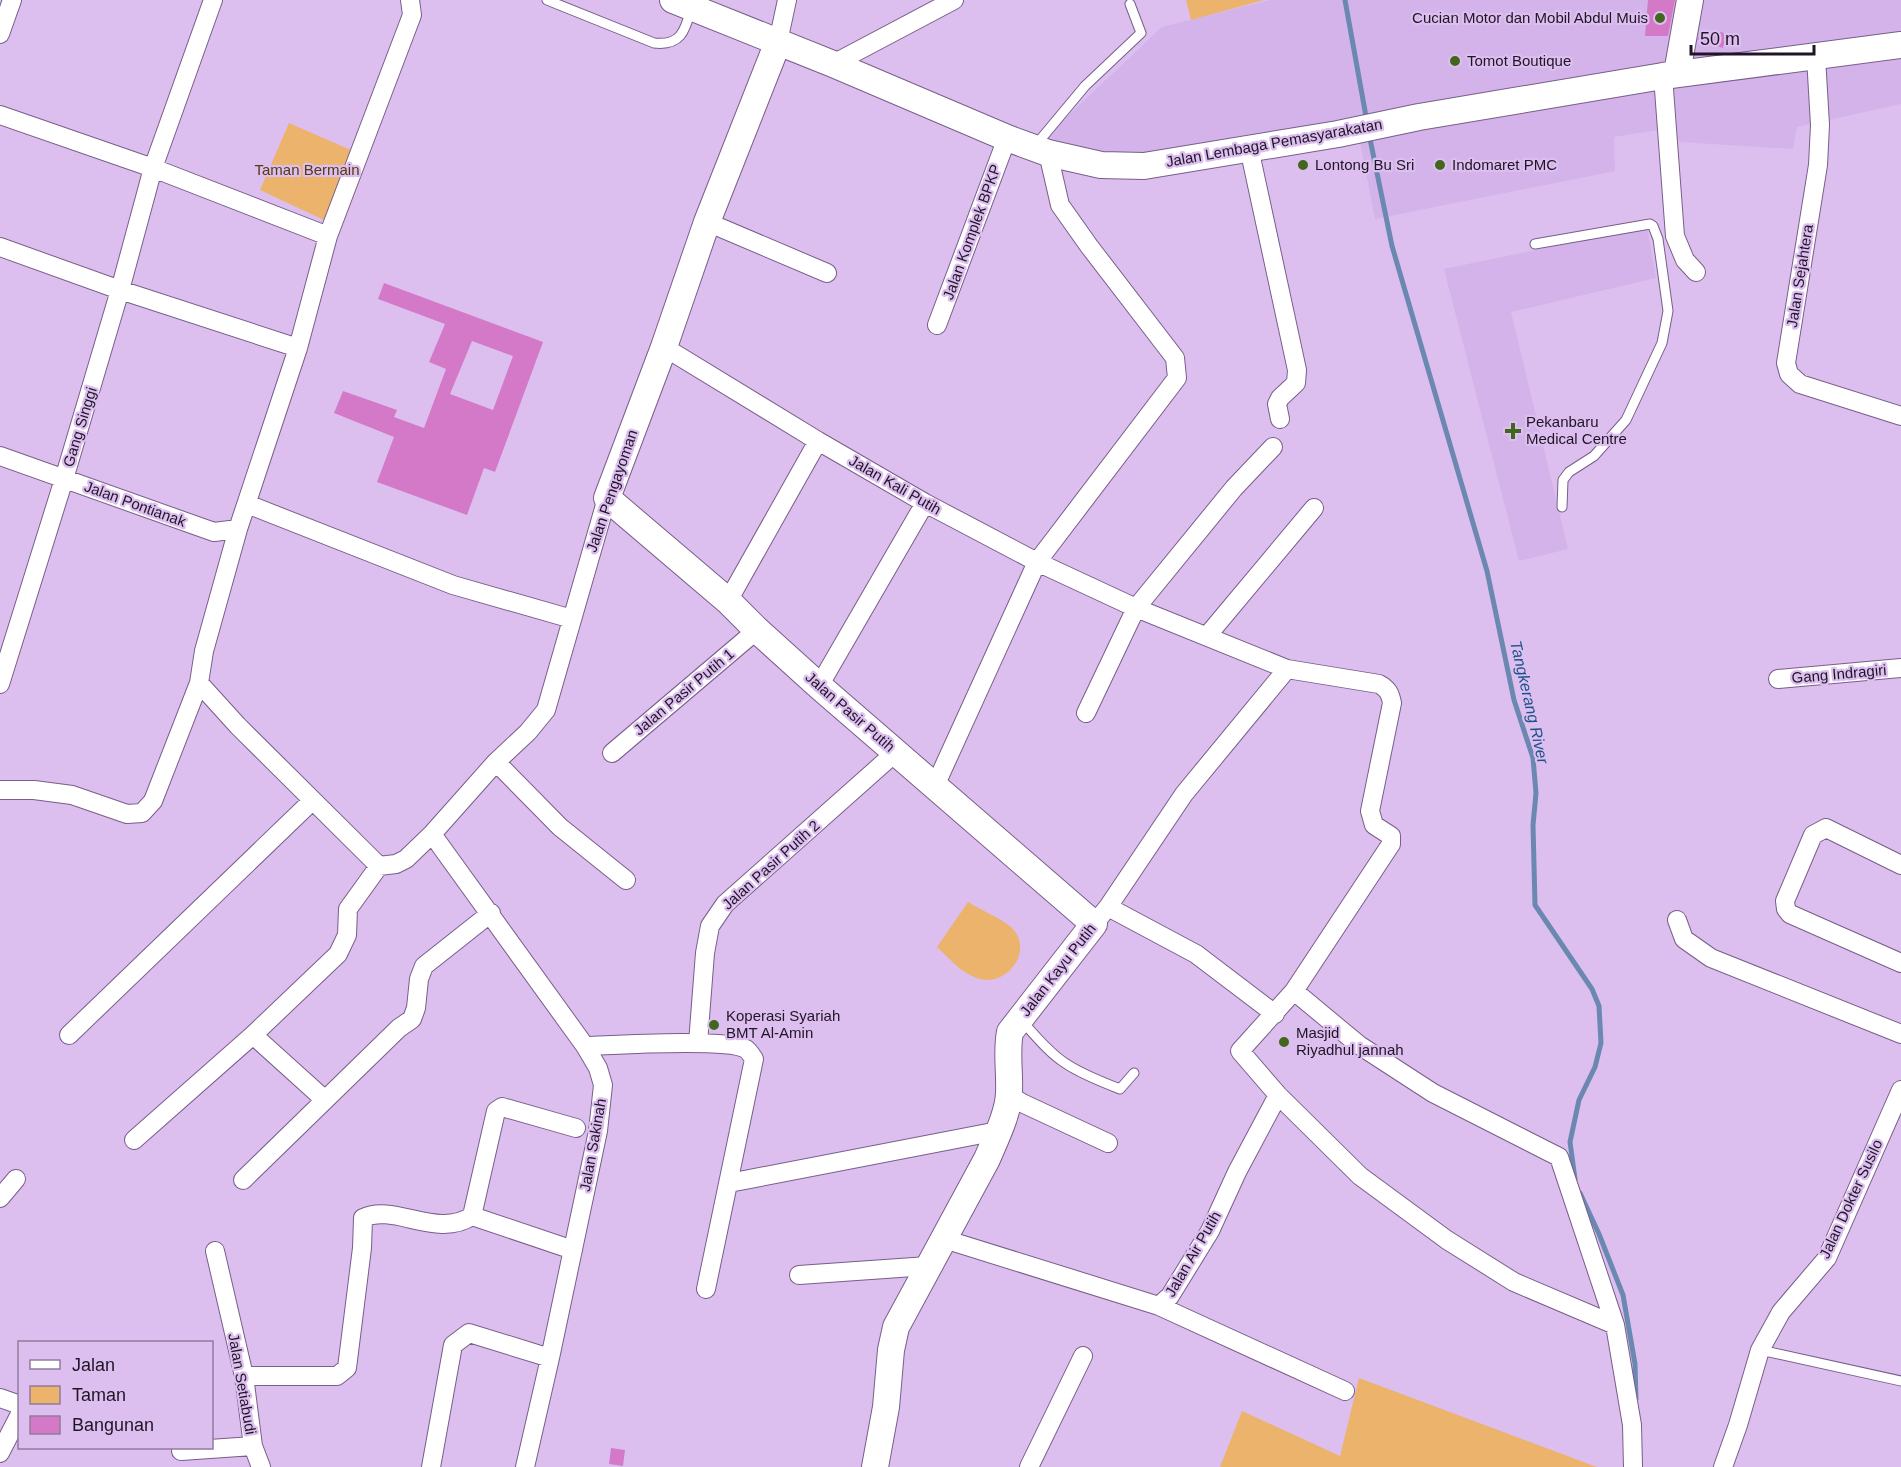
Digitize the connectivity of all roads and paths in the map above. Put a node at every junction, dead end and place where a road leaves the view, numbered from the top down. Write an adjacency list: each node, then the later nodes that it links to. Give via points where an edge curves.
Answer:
1 (12, 0): 10 (street)
2 (213, 0): 20 (street, Gang Singgi)
3 (410, 0): 22 (street, via 412,15)
4 (547, 0): 8 (lane, via 665,44 678,39 688,20)
5 (787, 0): 11 (street)
6 (954, 0): 14 (street)
7 (1690, 0): 15 (street)
8 (682, 4): 11 (street, Jalan Lembaga Pemasyarakatan)
9 (1130, 4): 19 (lane, via 1141,33 1085,86)
10 (0, 34)
11 (778, 42): 14 (street, Jalan Lembaga Pemasyarakatan); 21 (street, Jalan Pengayoman)
12 (1901, 45): 13 (street, Jalan Lembaga Pemasyarakatan)
13 (1816, 57): 15 (street, Jalan Lembaga Pemasyarakatan); 31 (street, Jalan Sejahtera, via 1818,165 1786,363 1789,374 1800,384)
14 (833, 64): 17 (street, Jalan Lembaga Pemasyarakatan)
15 (1670, 75): 18 (street, Jalan Lembaga Pemasyarakatan); 25 (street, via 1675,236 1685,260)
16 (0, 115): 20 (street)
17 (1007, 138): 19 (street, Jalan Lembaga Pemasyarakatan); 28 (street, Jalan Komplek BPKP)
18 (1249, 148): 19 (street, Jalan Lembaga Pemasyarakatan, via 1144,166 1101,165); 32 (street, via 1297,369 1296,383 1277,404)
19 (1041, 151): 43 (street, via 1060,205 1175,358 1177,378)
20 (153, 168): 22 (street); 27 (street, Gang Singgi)
21 (707, 222): 26 (street); 29 (street, Jalan Pengayoman)
22 (328, 236): 30 (street)
23 (1535, 243): 40 (lane, via 1650,224 1658,239 1668,311 1662,343 1626,420 1594,456 1563,480)
24 (0, 246): 27 (street)
25 (1696, 272)
26 (827, 273)
27 (120, 290): 30 (street); 36 (street, Gang Singgi)
28 (937, 325)
29 (664, 347): 33 (street, Jalan Kali Putih); 37 (street, Jalan Pengayoman)
30 (298, 348): 39 (street)
31 (1901, 416)
32 (1280, 419)
33 (818, 441): 38 (street, Jalan Kali Putih); 44 (street)
34 (1273, 447): 45 (street, via 1234,488)
35 (0, 456): 36 (street, Jalan Pontianak)
36 (64, 479): 42 (street, Jalan Pontianak, via 214,532); 53 (street, Gang Singgi)
37 (607, 498): 44 (street, Jalan Pasir Putih); 46 (street, Jalan Pengayoman)
38 (925, 503): 43 (street, Jalan Kali Putih); 54 (street)
39 (247, 504): 42 (street); 46 (street, via 453,585)
40 (1562, 507)
41 (1314, 508): 48 (street)
42 (238, 529): 52 (street, via 204,651)
43 (1037, 562): 45 (street, Jalan Kali Putih); 59 (street)
44 (728, 601): 47 (street, Jalan Pasir Putih)
45 (1136, 608): 48 (street); 55 (street)
46 (572, 619): 58 (street, Jalan Pengayoman, via 546,710)
47 (757, 630): 54 (street, Jalan Pasir Putih); 57 (street, Jalan Pasir Putih 1)
48 (1207, 636): 50 (street)
49 (1901, 668): 51 (street, Gang Indragiri)
50 (1287, 669): 67 (street, Jalan Kayu Putih, via 1184,794); 70 (street, via 1379,684 1390,692 1392,703 1370,811 1374,825 1391,836 1390,844)
51 (1778, 679)
52 (199, 683): 60 (street, via 153,801 142,813 127,814 72,795); 61 (street)
53 (0, 684)
54 (819, 686): 56 (street, Jalan Pasir Putih)
55 (1086, 713)
56 (896, 752): 59 (street, Jalan Pasir Putih); 76 (street, Jalan Pasir Putih 2, via 725,904 710,926)
57 (612, 753)
58 (496, 762): 62 (street, Jalan Pengayoman); 65 (street, via 560,826)
59 (935, 786): 67 (street, Jalan Pasir Putih)
60 (0, 790)
61 (312, 801): 64 (street); 74 (street)
62 (432, 834): 64 (street, Jalan Pengayoman, via 406,859); 66 (street, Jalan Sakinah)
63 (1901, 865): 69 (street, via 1826,828 1813,835 1785,901 1790,914)
64 (379, 866): 75 (street, via 348,909 347,935 338,954)
65 (626, 880)
66 (491, 913): 77 (street, Jalan Sakinah); 82 (street, via 424,966 412,1019)
67 (1101, 916): 71 (street, via 1196,954); 72 (street, Jalan Kayu Putih)
68 (1677, 921): 73 (street, via 1684,939 1711,958)
69 (1901, 963)
70 (1294, 991): 71 (street); 99 (street, via 1359,1045 1433,1093 1559,1157)
71 (1275, 1014): 81 (street, via 1240,1051)
72 (1019, 1018): 78 (lane, via 1066,1064 1104,1083 1120,1089); 80 (street, Jalan Kayu Putih, via 1007,1045)
73 (1901, 1034)
74 (69, 1035)
75 (253, 1035): 82 (street); 85 (street)
76 (698, 1043): 77 (street); 89 (street, via 736,1045 747,1049 754,1059)
77 (585, 1046): 93 (street, Jalan Sakinah, via 603,1085 598,1131)
78 (1134, 1073)
79 (1901, 1090): 100 (street, Jalan Dokter Susilo, via 1827,1258 1781,1312)
80 (1009, 1095): 84 (street, Jalan Kayu Putih); 86 (street)
81 (1278, 1095): 98 (street, Jalan Air Putih, via 1210,1231 1170,1296); 99 (street, via 1360,1176 1447,1240 1514,1282)
82 (326, 1100): 88 (street)
83 (576, 1128): 91 (street, via 502,1107 496,1111)
84 (998, 1131): 89 (street); 92 (street, Jalan Kayu Putih)
85 (134, 1140)
86 (1108, 1143)
87 (16, 1179): 90 (street)
88 (243, 1180)
89 (729, 1183): 97 (street)
90 (0, 1198)
91 (472, 1216): 93 (street); 103 (street, via 448,1224 373,1213 363,1218 347,1368 337,1376)
92 (944, 1239): 95 (street, Jalan Kayu Putih); 98 (street, Jalan Air Putih)
93 (573, 1250): 102 (street, Jalan Sakinah)
94 (215, 1251): 103 (street, Jalan Setiabudi)
95 (928, 1266): 96 (street); 117 (street, Jalan Kayu Putih, via 896,1327)
96 (799, 1275)
97 (706, 1289)
98 (1159, 1306): 105 (street)
99 (1616, 1325): 119 (street, via 1632,1425)
100 (1760, 1350): 104 (lane); 120 (street, Jalan Dokter Susilo)
101 (1083, 1356): 118 (street)
102 (550, 1358): 115 (street, via 469,1333 453,1344); 116 (street, Jalan Sakinah)
103 (244, 1376): 109 (street, Jalan Setiabudi)
104 (1901, 1381)
105 (1345, 1391)
106 (0, 1398): 107 (street)
107 (18, 1404)
108 (18, 1418): 112 (street)
109 (253, 1446): 110 (street, Jalan Setiabudi); 114 (street)
110 (213, 1448)
111 (175, 1449): 113 (street, via 187,1457)
112 (0, 1453)
113 (190, 1467)
114 (261, 1467)
115 (431, 1467)
116 (525, 1467)
117 (875, 1467)
118 (1029, 1467)
119 (1633, 1467)
120 (1723, 1467)

